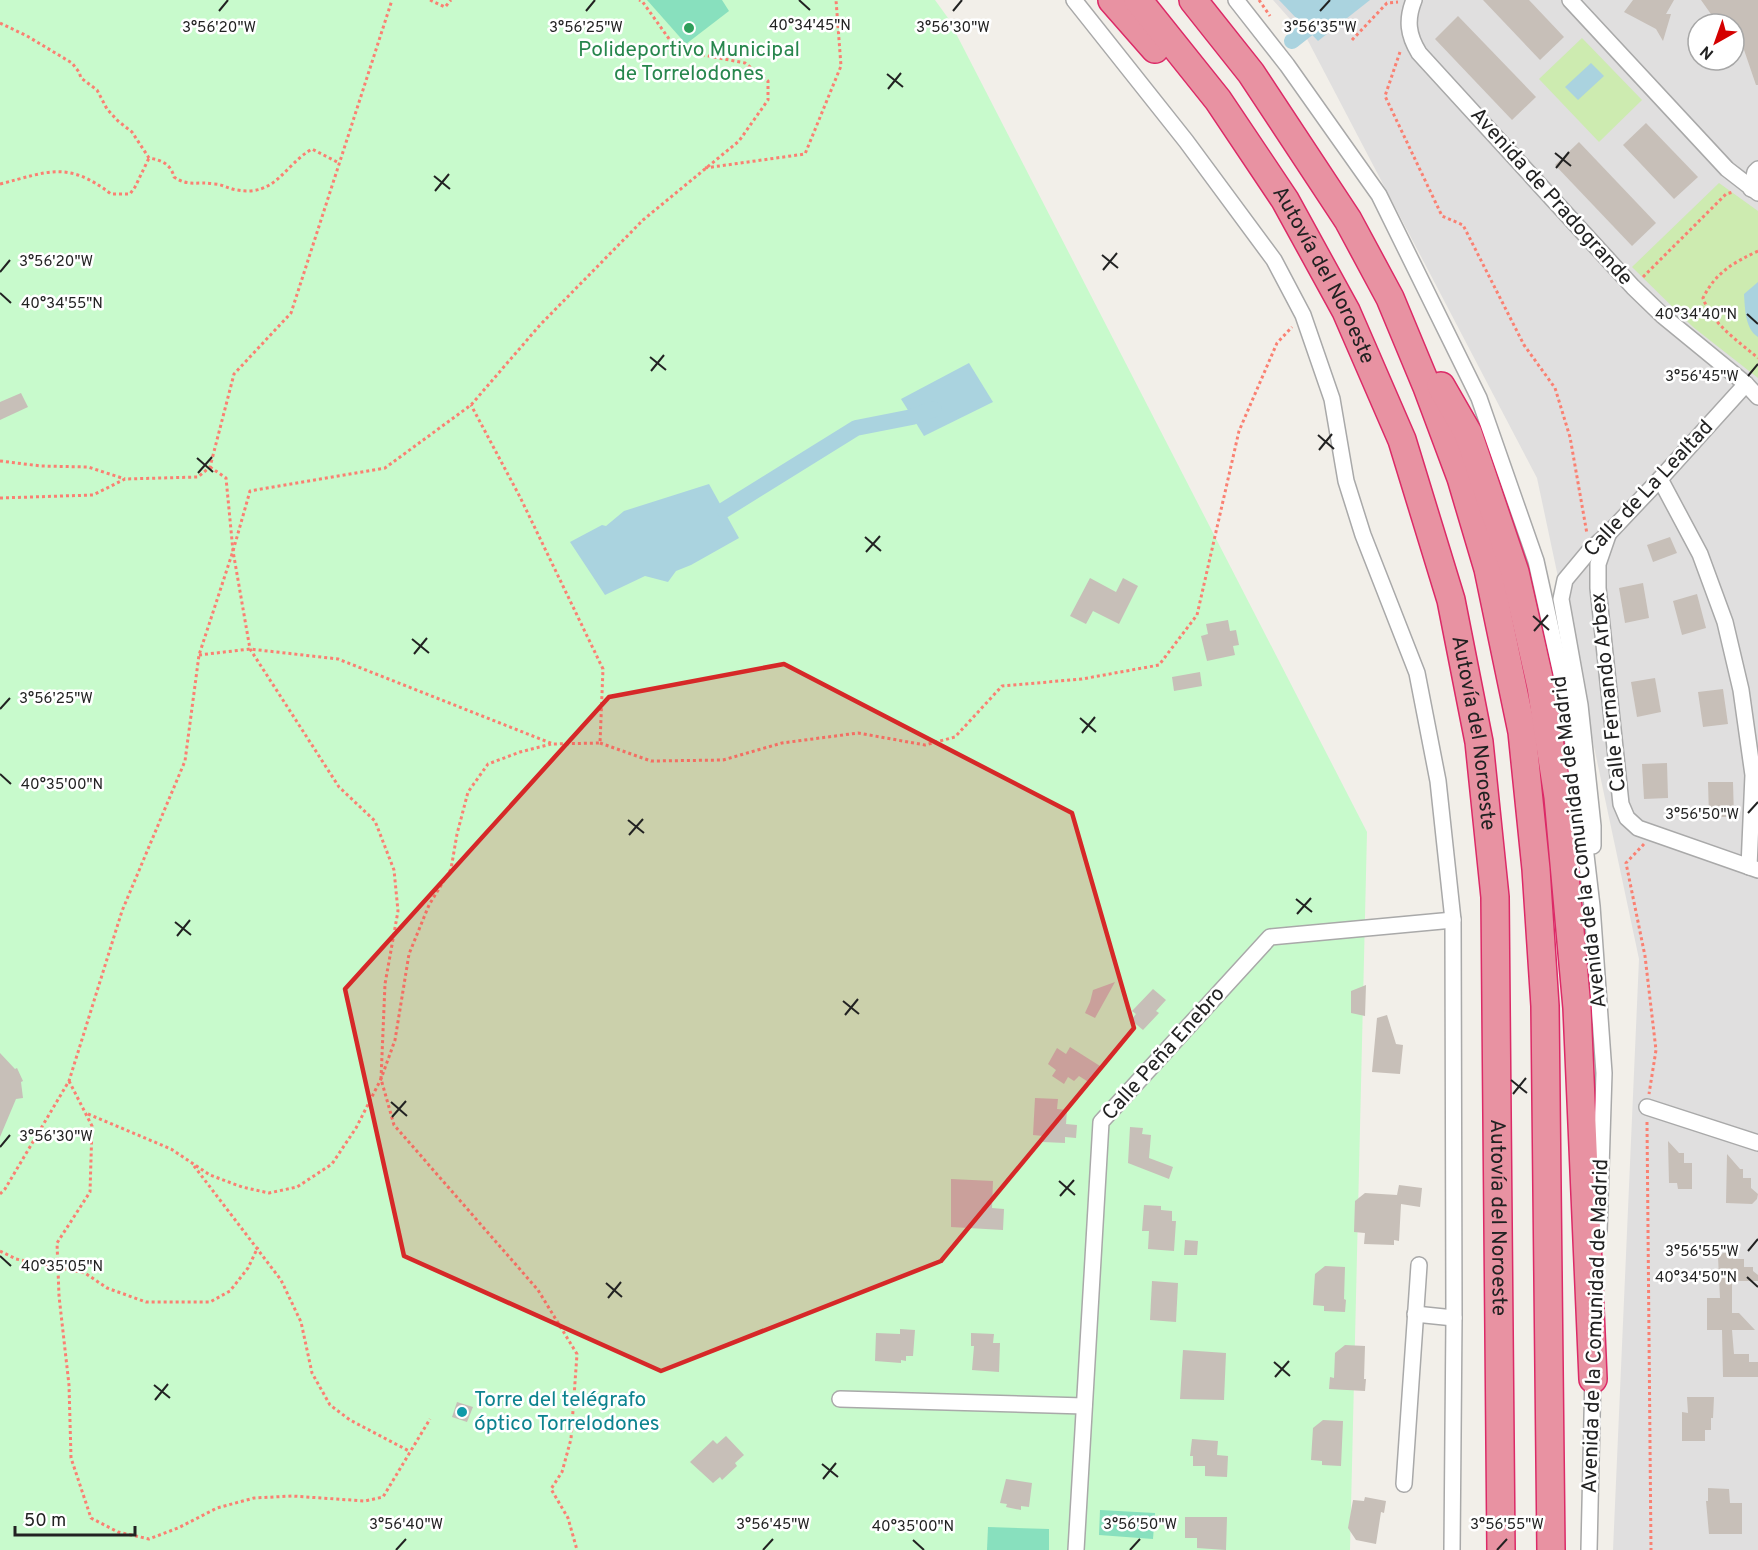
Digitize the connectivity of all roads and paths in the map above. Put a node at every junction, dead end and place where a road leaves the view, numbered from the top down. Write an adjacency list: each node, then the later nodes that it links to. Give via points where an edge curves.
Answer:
1 (392, 0): 17 (path)
2 (430, 0): 3 (path, via 446,7)
3 (451, 0)
4 (639, 0): 18 (path, via 677,50 745,63 768,81 768,100 739,141)
5 (836, 0): 18 (path, via 841,66 805,154)
6 (1074, 0): 46 (street, via 1274,260 1303,315 1332,399 1347,481 1363,535 1416,673 1438,781)
7 (1112, 0): 22 (highway)
8 (1138, 0): 22 (highway, Autovía del Noroeste, via 1218,100)
9 (1193, 0): 25 (highway, Autovía del Noroeste, via 1271,103 1348,220)
10 (1236, 0): 45 (street, Avenida de la Comunidad de Madrid, via 1379,195 1479,398 1536,561 1559,664 1569,710)
11 (1414, 0): 14 (street); 15 (path, via 1387,3)
12 (1570, 0): 21 (street, via 1727,169)
13 (0, 23): 16 (path, via 72,63 81,78 98,90 107,109 132,132)
14 (1408, 26): 24 (street, Avenida de Pradogrande, via 1419,53); 37 (path, via 1385,96 1442,216 1463,225 1524,345 1555,387 1570,437)
15 (1352, 39)
16 (149, 158): 17 (path, via 160,160 184,184 217,184 237,190 272,185 312,149); 20 (path, via 130,194 111,194 97,183 58,171)
17 (339, 164): 32 (path, via 291,313 234,374)
18 (704, 168): 30 (path, via 644,220 564,300)
19 (1758, 169): 21 (street)
20 (0, 184)
21 (1755, 191): 24 (path, via 1725,194)
22 (1285, 200): 69 (highway, Autovía del Noroeste, via 1346,311 1402,440 1452,600 1479,742 1495,897)
23 (1758, 252): 27 (path, via 1711,282 1703,298 1722,327)
24 (1634, 287): 28 (street, Avenida de Pradogrande)
25 (1390, 298): 60 (highway, via 1468,433 1515,573 1541,687 1558,797 1577,1008); 70 (highway, Autovía del Noroeste, via 1461,478 1488,569 1522,732 1545,1006)
26 (1299, 335): 41 (path, via 1295,324 1276,343 1239,431 1197,615 1160,665 1082,680 1002,686 955,737 925,745 858,733 782,743 723,760 651,760)
27 (1758, 358)
28 (1746, 384): 29 (street, Avenida de Pradogrande); 34 (street, Calle de La Lealtad)
29 (1758, 397)
30 (471, 405): 38 (path, via 385,468 250,491); 41 (path, via 603,669)
31 (0, 461): 33 (path, via 88,466)
32 (210, 467): 33 (path, via 198,477); 38 (path, via 226,478)
33 (125, 478): 35 (path, via 93,495)
34 (1660, 479): 36 (street, Calle de La Lealtad); 44 (street, via 1700,554 1725,622 1741,690 1753,775)
35 (0, 498)
36 (1609, 533): 37 (street, Calle de La Lealtad); 43 (street, Calle Fernando Arbex, via 1598,564 1598,588 1621,804 1627,818 1638,828)
37 (1590, 550): 45 (street, Calle de La Lealtad, via 1565,580 1561,599 1580,705 1593,826)
38 (233, 551): 39 (path); 40 (path)
39 (250, 649): 40 (path); 42 (path, via 338,659); 47 (path, via 339,787 375,821 394,870 398,911 386,984)
40 (199, 655): 48 (path, via 185,761 122,911)
41 (600, 743): 42 (path)
42 (553, 744): 47 (path, via 488,764 468,792 451,869 429,905 409,954 395,1040)
43 (1654, 834): 44 (street, Calle Fernando Arbex); 49 (path, via 1626,863 1645,956 1656,1050)
44 (1754, 868)
45 (1592, 906): 60 (street, Avenida de la Comunidad de Madrid, via 1604,1073)
46 (1453, 920): 59 (street); 62 (street, Calle Peña Enebro, via 1270,937 1101,1122)
47 (381, 1079): 52 (path, via 332,1164 297,1187 269,1193 242,1187 210,1175); 66 (path, via 394,1125 537,1290 577,1354 571,1439 562,1472 551,1489 568,1518)
48 (69, 1081): 50 (path); 53 (path)
49 (1647, 1107): 51 (street); 72 (path)
50 (86, 1114): 52 (path, via 171,1149); 57 (path, via 92,1126 90,1192 57,1243)
51 (1758, 1143)
52 (192, 1163): 54 (path)
53 (0, 1194)
54 (258, 1247): 57 (path, via 230,1291 210,1302 146,1302 107,1288 85,1274); 64 (path, via 301,1322 312,1373 330,1405)
55 (0, 1251): 57 (path, via 16,1259)
56 (1419, 1265): 58 (street)
57 (58, 1267): 64 (path, via 69,1385 70,1458 91,1518 109,1528 149,1539 217,1508 254,1498 292,1496 365,1501 383,1497)
58 (1415, 1314): 59 (street); 65 (street)
59 (1454, 1318): 68 (street)
60 (1593, 1379): 71 (street, Avenida de la Comunidad de Madrid)
61 (840, 1400): 62 (street)
62 (1084, 1406): 67 (street, Calle Peña Enebro)
63 (430, 1419): 64 (path)
64 (409, 1451)
65 (1404, 1484)
66 (577, 1550)
67 (1076, 1550)
68 (1452, 1550)
69 (1501, 1550)
70 (1551, 1550)
71 (1589, 1550)
72 (1652, 1550)

